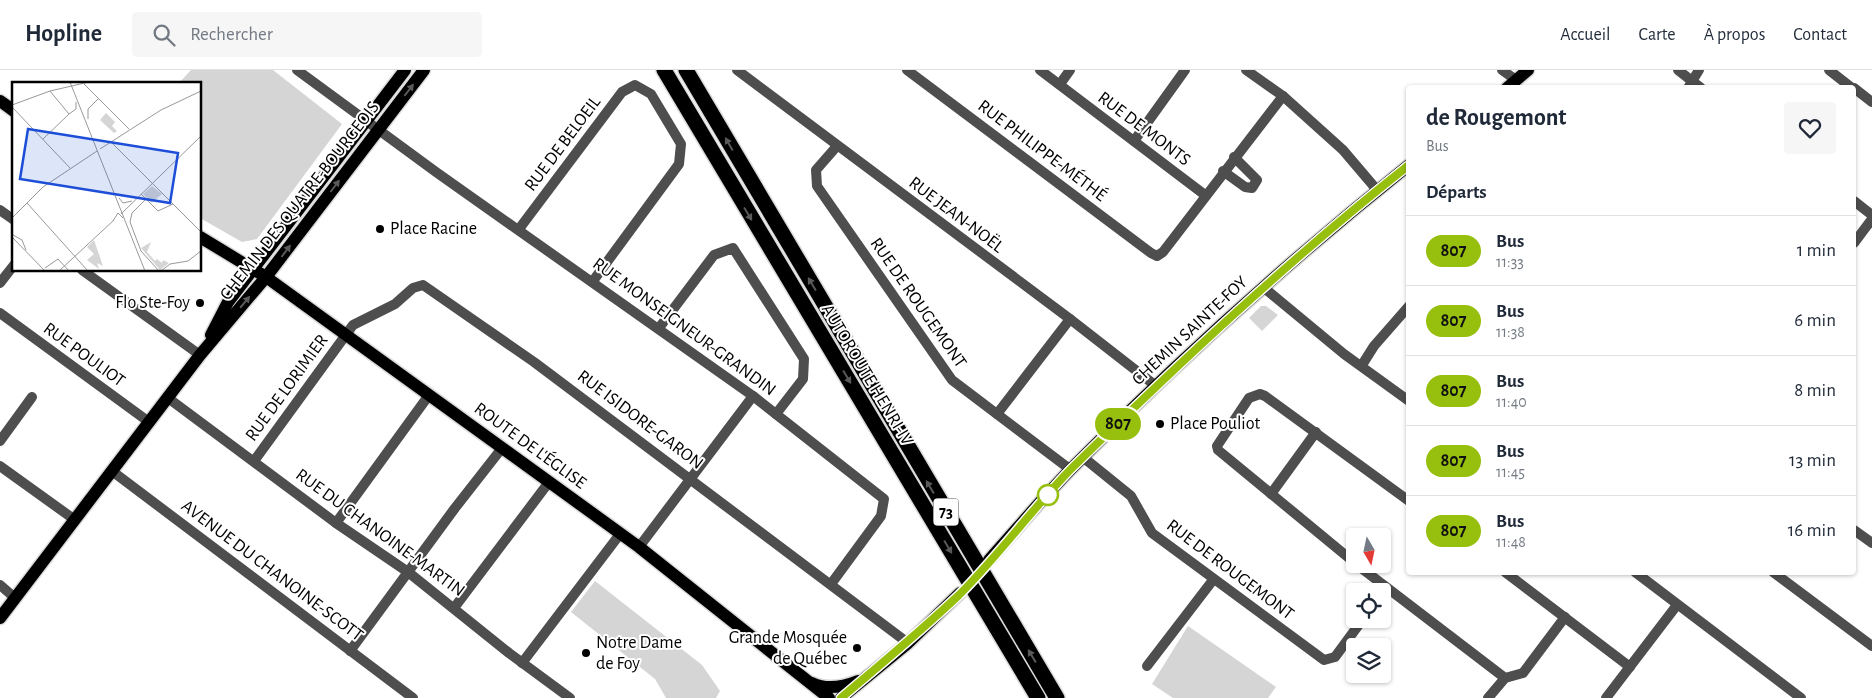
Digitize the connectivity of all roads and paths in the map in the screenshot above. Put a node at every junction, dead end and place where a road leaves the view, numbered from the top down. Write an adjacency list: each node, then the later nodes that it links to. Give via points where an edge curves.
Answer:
1 (299, 70): 28 (street, RUE MONSEIGNEUR-GRANDIN)
2 (406, 70): 28 (main road, CHEMIN DES QUATRE-BOURGEOIS)
3 (424, 70): 29 (main road, CHEMIN DES QUATRE-BOURGEOIS, one-way to 3)
4 (653, 70): 23 (highway, via 660,81)
5 (664, 70): 23 (highway, AUTOROUTE HENRI-IV / 73)
6 (686, 70): 120 (highway, AUTOROUTE HENRI-IV / 73, one-way to 6)
7 (737, 70): 31 (street, RUE JEAN-NOËL)
8 (908, 70): 36 (street, RUE PHILIPPE-MÉTHÉ, via 1157,256)
9 (1040, 70): 18 (street, RUE DE MONTS)
10 (1070, 70): 18 (street)
11 (1185, 70): 30 (street)
12 (1246, 70): 24 (street)
13 (1502, 70): 19 (street)
14 (1528, 70): 19 (main road)
15 (1678, 70): 20 (street)
16 (1699, 70): 20 (street)
17 (1829, 70): 21 (street)
18 (1060, 84): 30 (street, RUE DE MONTS)
19 (1512, 84)
20 (1690, 84)
21 (1849, 85)
22 (1856, 90): 26 (street)
23 (677, 92): 119 (highway, AUTOROUTE HENRI-IV / 73, one-way to 119)
24 (1283, 96): 32 (street); 35 (street, via 1343,150)
25 (0, 101): 27 (main road)
26 (1872, 102)
27 (12, 110)
28 (367, 121): 29 (street, RUE MONSEIGNEUR-GRANDIN); 46 (main road, CHEMIN DES QUATRE-BOURGEOIS)
29 (378, 128): 42 (street, RUE MONSEIGNEUR-GRANDIN); 48 (main road, CHEMIN DES QUATRE-BOURGEOIS, one-way to 29)
30 (1134, 141): 36 (street, RUE DE MONTS)
31 (837, 146): 54 (street, RUE JEAN-NOËL); 66 (street, RUE DE ROUGEMONT, via 816,170 817,186 952,380)
32 (1234, 157): 34 (street); 34 (street, via 1257,180 1252,188 1245,187)
33 (1406, 167): 35 (main road, CHEMIN SAINTE-FOY)
34 (1223, 171): 36 (street)
35 (1377, 190): 51 (main road, CHEMIN SAINTE-FOY)
36 (1205, 195)
37 (1856, 203): 39 (street)
38 (0, 210): 40 (street)
39 (1872, 215)
40 (12, 219)
41 (1872, 219): 44 (street)
42 (520, 230): 49 (street, RUE MONSEIGNEUR-GRANDIN); 49 (street, RUE DE BELOEIL, via 622,92 635,85 651,94 681,144 679,164)
43 (201, 238): 46 (main road, ROUTE DE L'ÉGLISE)
44 (1856, 240)
45 (12, 268): 50 (street)
46 (254, 268): 48 (main road, ROUTE DE L'ÉGLISE); 57 (main road, CHEMIN DES QUATRE-BOURGEOIS, via 228,302)
47 (83, 271): 57 (street)
48 (266, 276): 56 (main road, ROUTE DE L'ÉGLISE); 57 (main road, CHEMIN DES QUATRE-BOURGEOIS, one-way to 48)
49 (593, 281): 55 (street, RUE MONSEIGNEUR-GRANDIN)
50 (0, 283)
51 (1263, 288): 58 (street); 59 (main road, CHEMIN SAINTE-FOY)
52 (1406, 309): 58 (street)
53 (0, 313): 67 (street, RUE POULIOT)
54 (1070, 319): 59 (street, RUE JEAN-NOËL); 66 (street)
55 (659, 328): 61 (street, RUE MONSEIGNEUR-GRANDIN); 65 (street, via 714,255 733,248 804,359 803,379)
56 (347, 334): 60 (main road, ROUTE DE L'ÉGLISE); 72 (street, RUE DE LORIMIER); 76 (street, RUE ISIDORE-GARON, via 362,319 396,304 412,288 423,285)
57 (201, 354): 63 (main road, CHEMIN DES QUATRE-BOURGEOIS)
58 (1362, 365): 64 (street)
59 (1156, 386): 71 (main road, CHEMIN SAINTE-FOY)
60 (429, 395): 70 (main road, ROUTE DE L'ÉGLISE); 81 (street)
61 (753, 396): 65 (street, RUE MONSEIGNEUR-GRANDIN); 76 (street)
62 (32, 397): 69 (street)
63 (168, 398): 67 (main road, CHEMIN DES QUATRE-BOURGEOIS); 72 (street, RUE DU CHANOINE-MARTIN)
64 (1406, 399)
65 (776, 414): 95 (street, RUE MONSEIGNEUR-GRANDIN, via 884,499 881,516)
66 (997, 414): 74 (street, RUE DE ROUGEMONT)
67 (149, 422): 75 (main road, CHEMIN DES QUATRE-BOURGEOIS)
68 (1316, 432): 78 (street); 78 (street, via 1260,394 1249,398 1217,446); 79 (street)
69 (0, 441)
70 (502, 448): 77 (main road, ROUTE DE L'ÉGLISE); 88 (street)
71 (1084, 458): 74 (main road, CHEMIN SAINTE-FOY); 93 (street, RUE DE ROUGEMONT, via 1131,496 1152,534)
72 (254, 461): 81 (street, RUE DU CHANOINE-MARTIN)
73 (0, 466): 80 (street)
74 (1070, 470): 87 (main road, CHEMIN SAINTE-FOY)
75 (112, 471): 80 (main road, CHEMIN DES QUATRE-BOURGEOIS); 107 (street, AVENUE DU CHANOINE-SCOTT)
76 (691, 478): 85 (street); 95 (street, RUE ISIDORE-GARON)
77 (549, 482): 83 (main road, ROUTE DE L'ÉGLISE); 101 (street)
78 (1271, 494): 86 (street)
79 (1406, 500)
80 (75, 520): 99 (main road, CHEMIN DES QUATRE-BOURGEOIS)
81 (336, 523): 88 (street, RUE DU CHANOINE-MARTIN)
82 (1856, 532): 84 (street)
83 (620, 534): 85 (main road, ROUTE DE L'ÉGLISE); 108 (street)
84 (1872, 544)
85 (639, 547): 113 (main road, ROUTE DE L'ÉGLISE)
86 (1346, 555)
87 (989, 560)
88 (408, 572): 101 (street, RUE DU CHANOINE-MARTIN); 107 (street)
89 (1367, 573): 94 (street)
90 (1509, 575): 103 (street)
91 (1639, 575): 100 (street)
92 (1777, 575): 106 (street)
93 (1213, 580): 104 (street, RUE DE ROUGEMONT, via 1324,660 1335,657); 109 (street)
94 (1377, 583)
95 (831, 584): 105 (street, RUE ISIDORE-GARON)
96 (0, 585): 99 (street)
97 (960, 593): 105 (main road)
98 (1391, 594): 111 (street)
99 (15, 598): 102 (main road, CHEMIN DES QUATRE-BOURGEOIS)
100 (1677, 605): 110 (street); 123 (street)
101 (454, 608): 108 (street, RUE DU CHANOINE-MARTIN)
102 (0, 618)
103 (1565, 618): 110 (street); 111 (street, via 1523,673)
104 (1356, 628)
105 (908, 643): 112 (main road)
106 (1872, 646)
107 (350, 651): 114 (street, AVENUE DU CHANOINE-SCOTT)
108 (522, 663): 115 (street, RUE DU CHANOINE-MARTIN)
109 (1147, 666)
110 (1630, 666): 122 (street)
111 (1505, 678): 121 (street)
112 (863, 679): 113 (main road, via 845,686 819,687); 118 (main road)
113 (805, 680): 116 (main road); 117 (main road, ROUTE DE L'ÉGLISE)
114 (413, 698)
115 (570, 698)
116 (812, 698)
117 (829, 698)
118 (841, 698)
119 (1038, 698)
120 (1057, 698)
121 (1488, 698)
122 (1606, 698)
123 (1801, 698)

